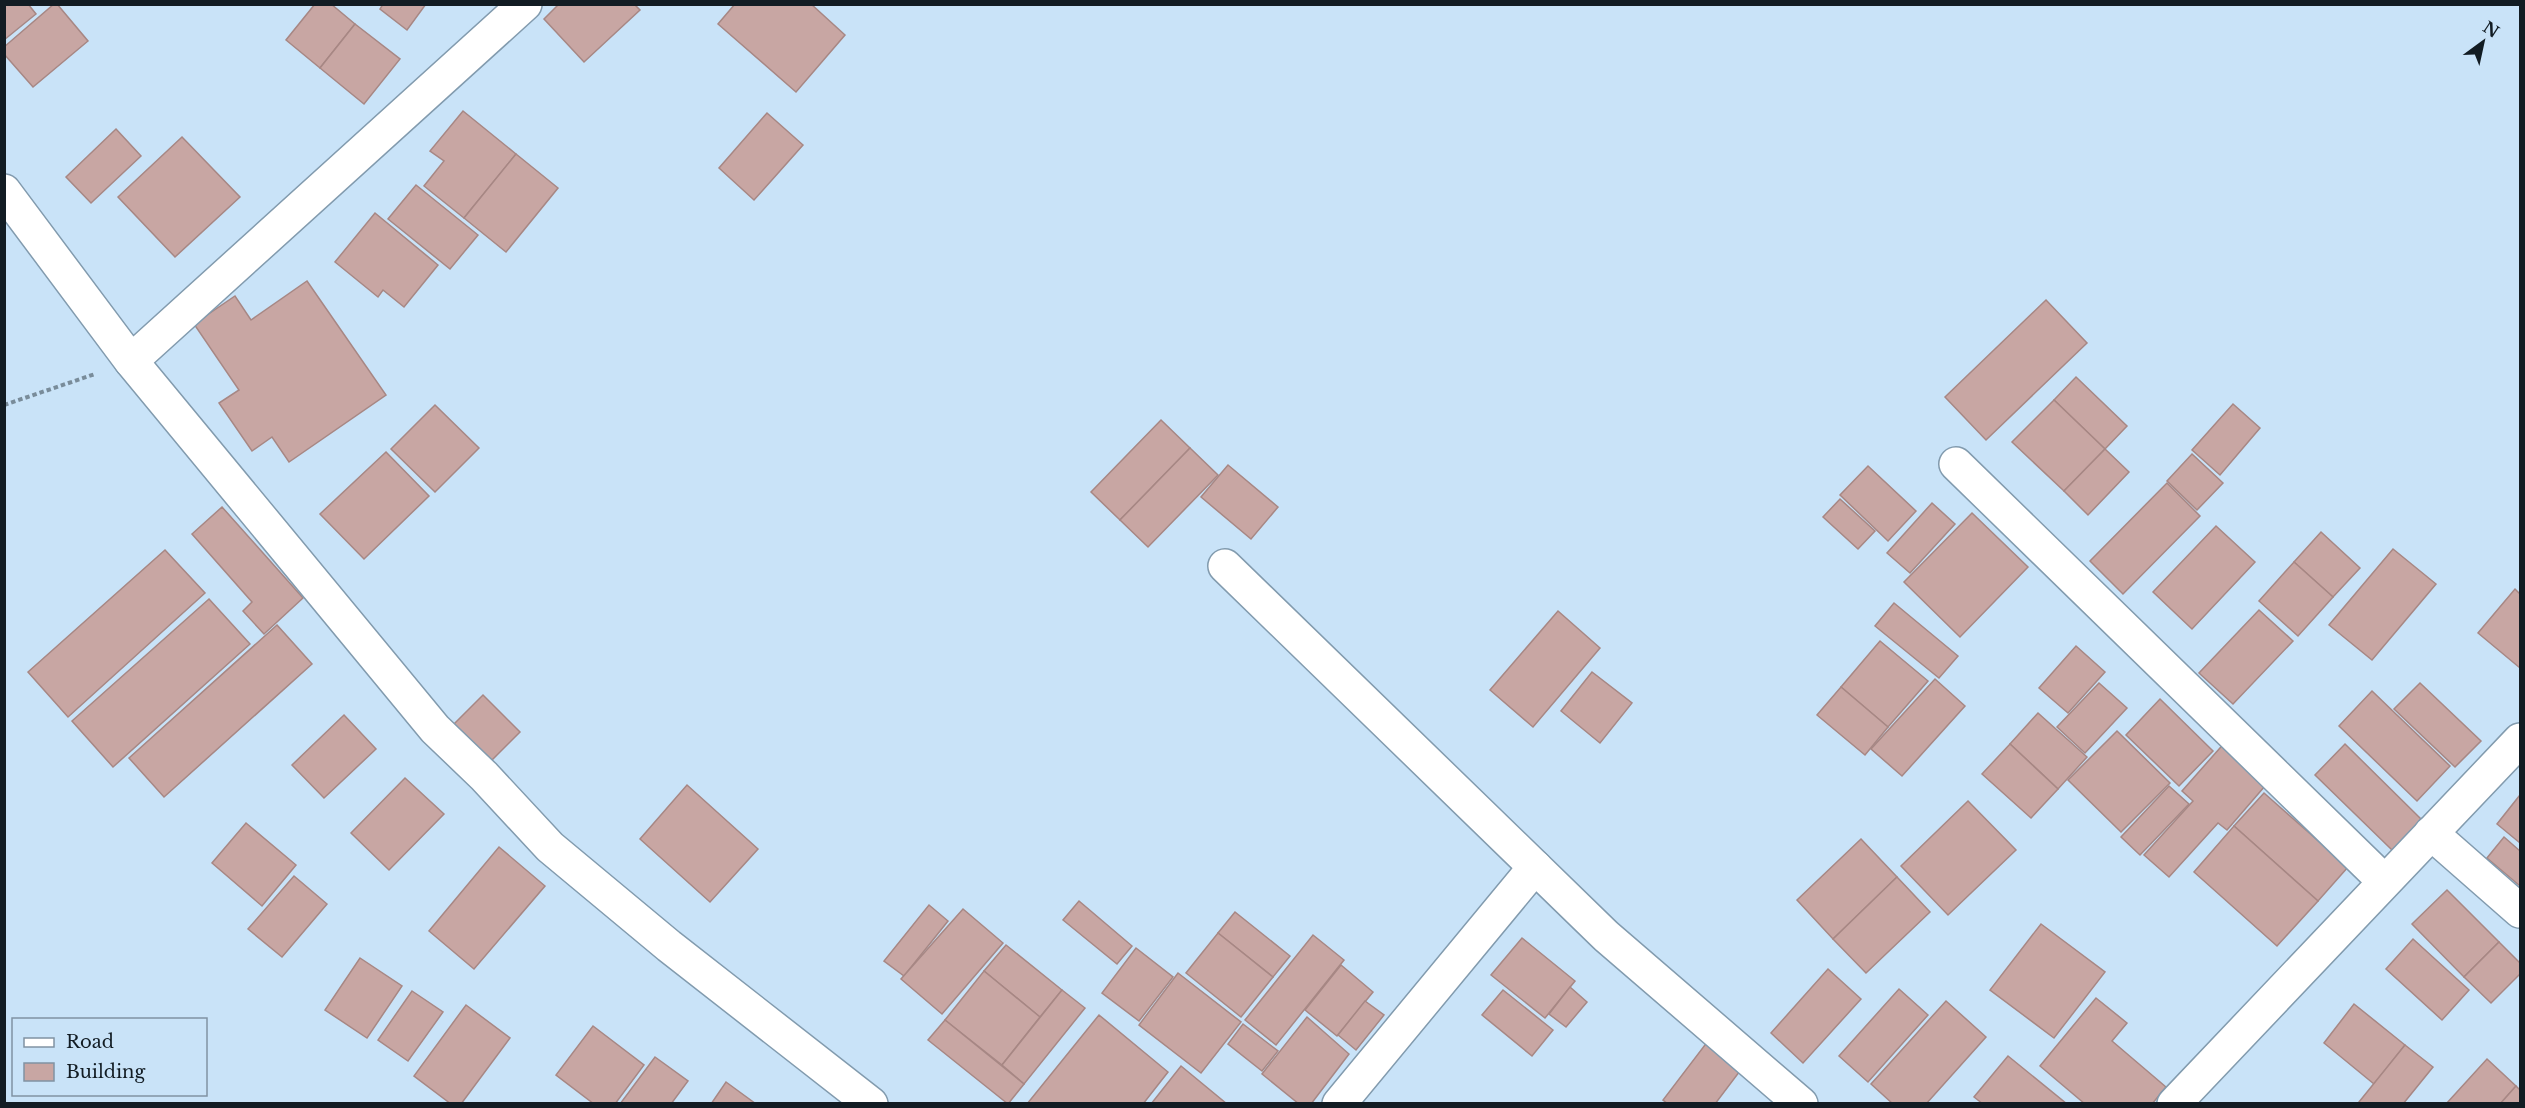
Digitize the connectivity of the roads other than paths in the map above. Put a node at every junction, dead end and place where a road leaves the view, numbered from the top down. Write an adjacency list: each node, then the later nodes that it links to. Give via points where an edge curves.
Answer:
1 (525, 4): 3 (street)
2 (4, 191): 3 (street)
3 (131, 361): 11 (street, via 435,729 550,847)
4 (1956, 464): 9 (street)
5 (1225, 566): 8 (street)
6 (2520, 740): 7 (street)
7 (2431, 833): 9 (street); 10 (street)
8 (1535, 867): 12 (street); 13 (street, via 1606,936)
9 (2384, 881): 14 (street)
10 (2520, 911)
11 (871, 1104)
12 (1339, 1104)
13 (1801, 1104)
14 (2174, 1104)

